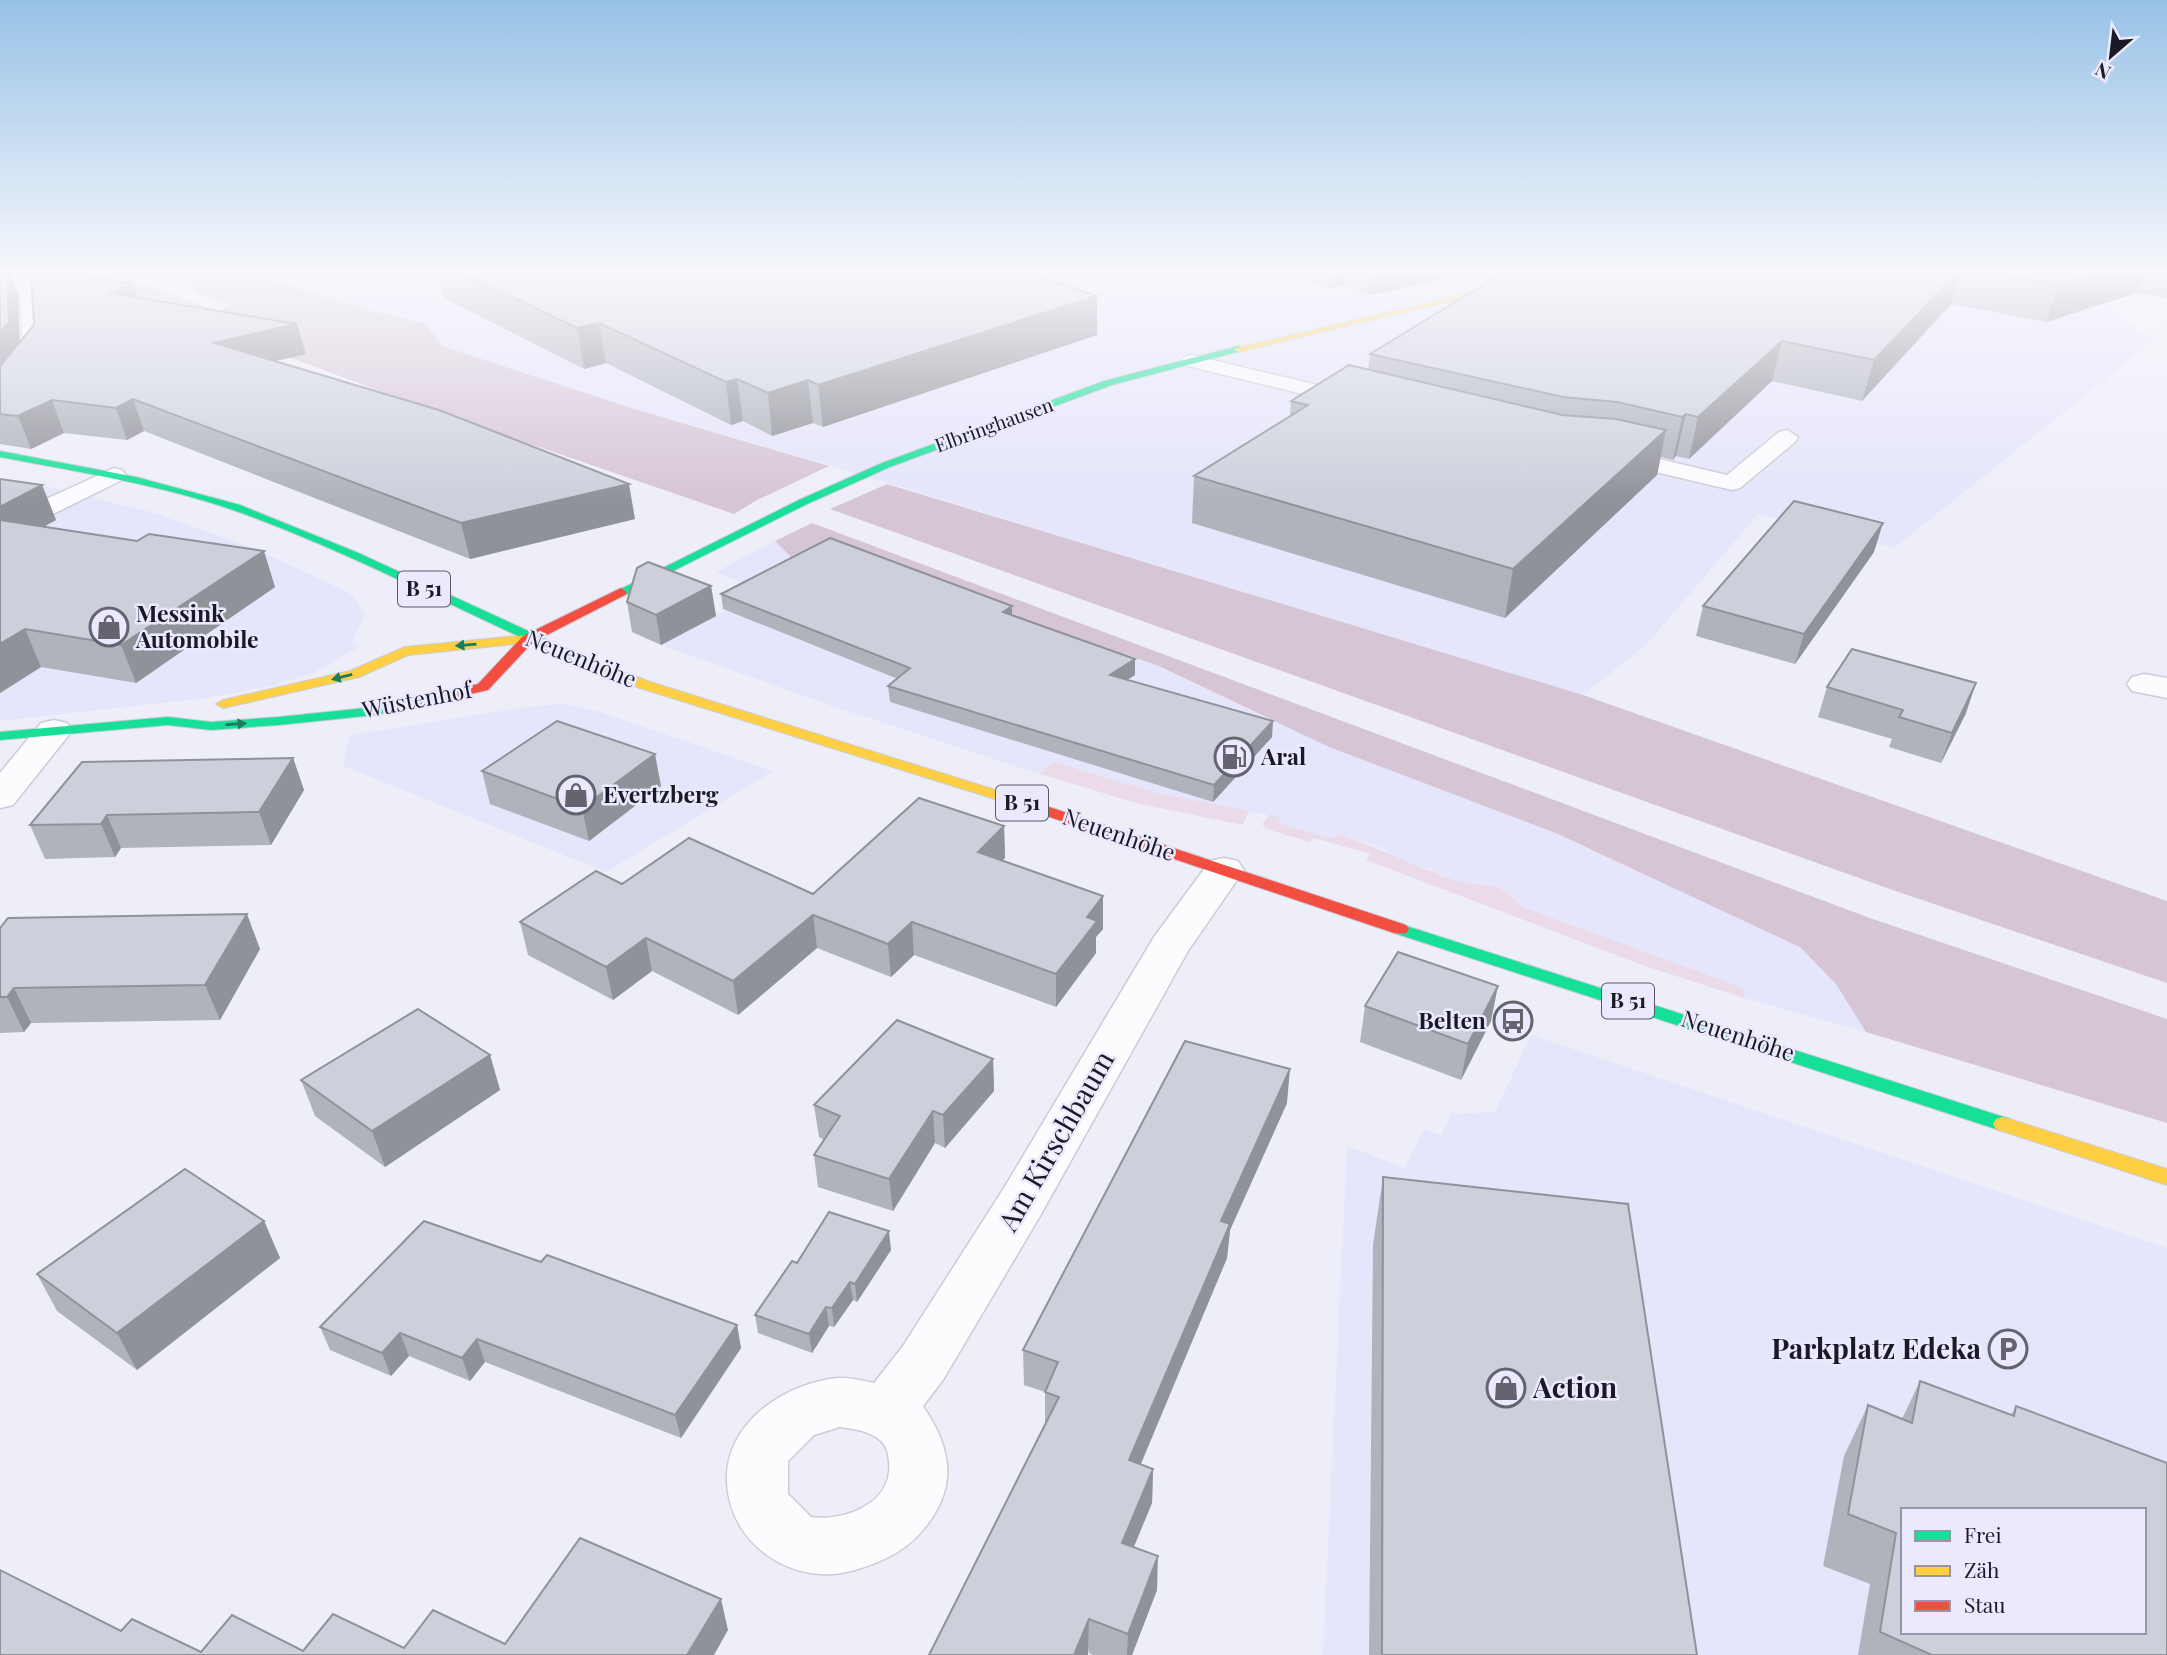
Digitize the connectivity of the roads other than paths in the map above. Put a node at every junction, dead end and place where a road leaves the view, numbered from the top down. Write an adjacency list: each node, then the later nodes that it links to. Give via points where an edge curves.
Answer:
1 (33, 347): 4 (lane, via 33,354)
2 (1251, 347): 3 (main road, Elbringhausen)
3 (1191, 361): 5 (lane); 11 (main road, Elbringhausen, via 1108,383 886,465)
4 (1, 391)
5 (1380, 406)
6 (1787, 437): 7 (lane, via 1732,483)
7 (1595, 452)
8 (0, 454): 9 (main road, Neuenhöhe / B 51)
9 (114, 475): 10 (lane); 11 (main road, Neuenhöhe / B 51, via 266,519)
10 (42, 510)
11 (527, 639): 12 (main road, Wüstenhof, one-way to 12, via 405,651 354,674); 12 (main road, Wüstenhof, one-way to 11, via 211,726 409,705 483,687); 16 (main road, Neuenhöhe / B 51, via 658,690 972,786)
12 (168, 721): 13 (main road, Wüstenhof)
13 (54, 731): 14 (main road, Wüstenhof); 15 (street)
14 (0, 736)
15 (0, 797)
16 (1224, 870): 17 (main road, Neuenhöhe / B 51); 18 (street, Am Kirschbaum, via 1169,947 1022,1202 923,1363)
17 (2167, 1177)
18 (887, 1410)

